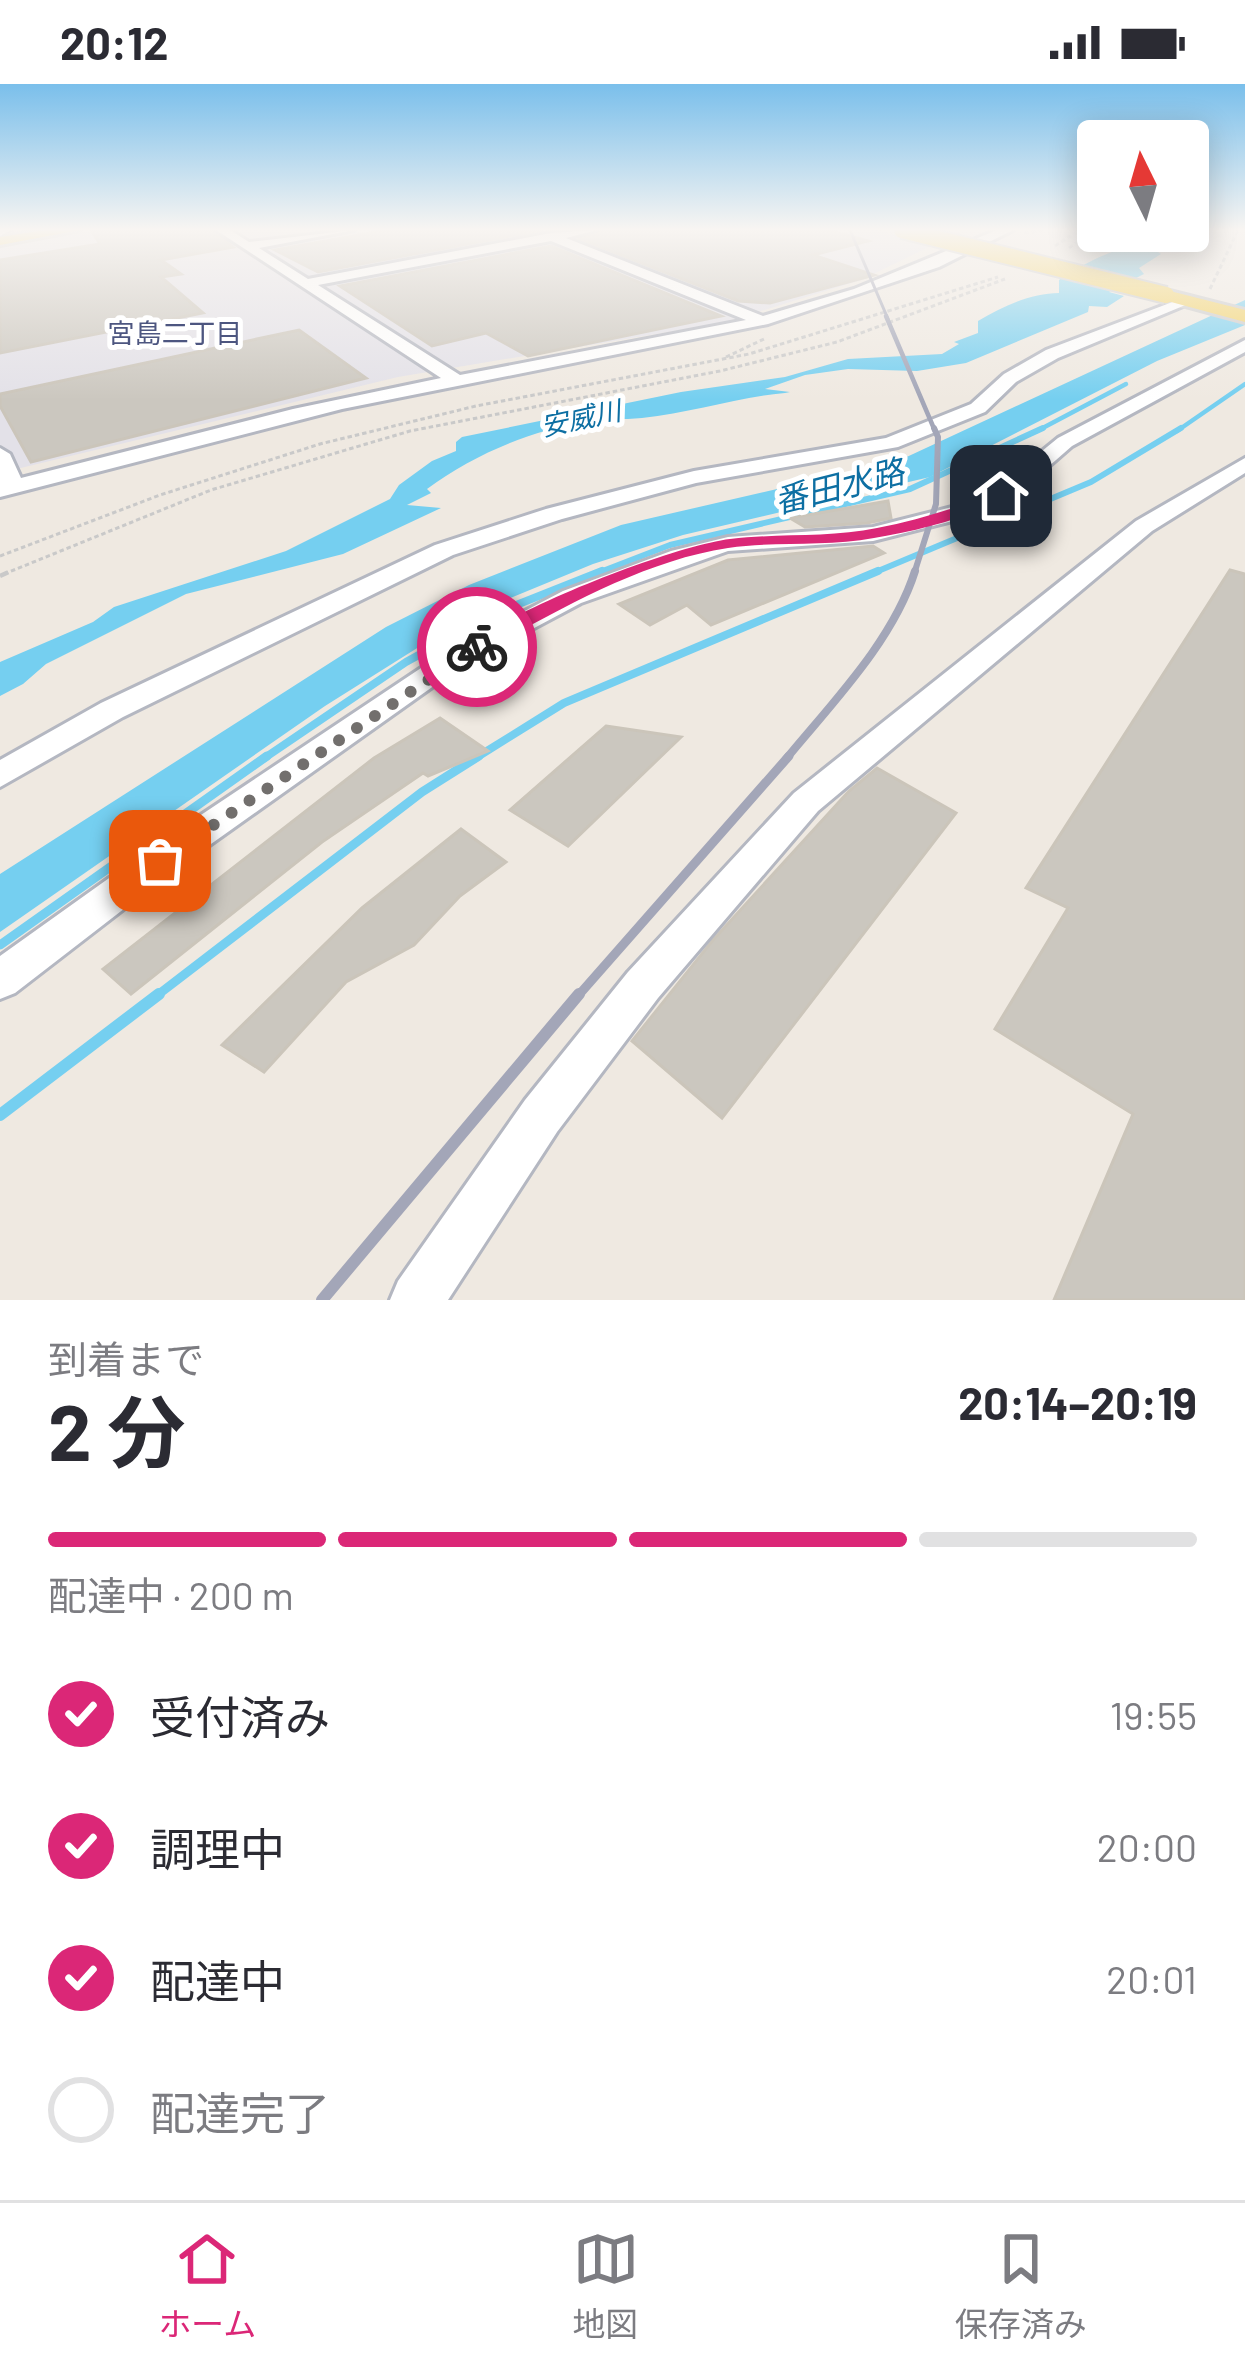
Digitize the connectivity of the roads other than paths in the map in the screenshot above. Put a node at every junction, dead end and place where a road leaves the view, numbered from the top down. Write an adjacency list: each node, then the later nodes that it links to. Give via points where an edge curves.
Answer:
1 (312, 287): 10 (street)
2 (677, 287): 8 (street)
3 (870, 287): 8 (street)
4 (1143, 287): 6 (main road, bridge)
5 (1147, 287): 6 (main road, bridge)
6 (1191, 298): 7 (main road); 14 (street, via 1052,354 978,408 891,443 694,477 444,550 112,710)
7 (1245, 312)
8 (758, 319): 10 (street, via 667,345)
9 (1245, 345): 15 (street, via 1066,442 976,508 873,534 728,544 572,597 449,662)
10 (453, 378): 13 (street)
11 (0, 454): 13 (street)
12 (1245, 464): 16 (street, via 1144,526 806,802 541,1115)
13 (3, 483)
14 (0, 775)
15 (0, 980)
16 (417, 1300)

